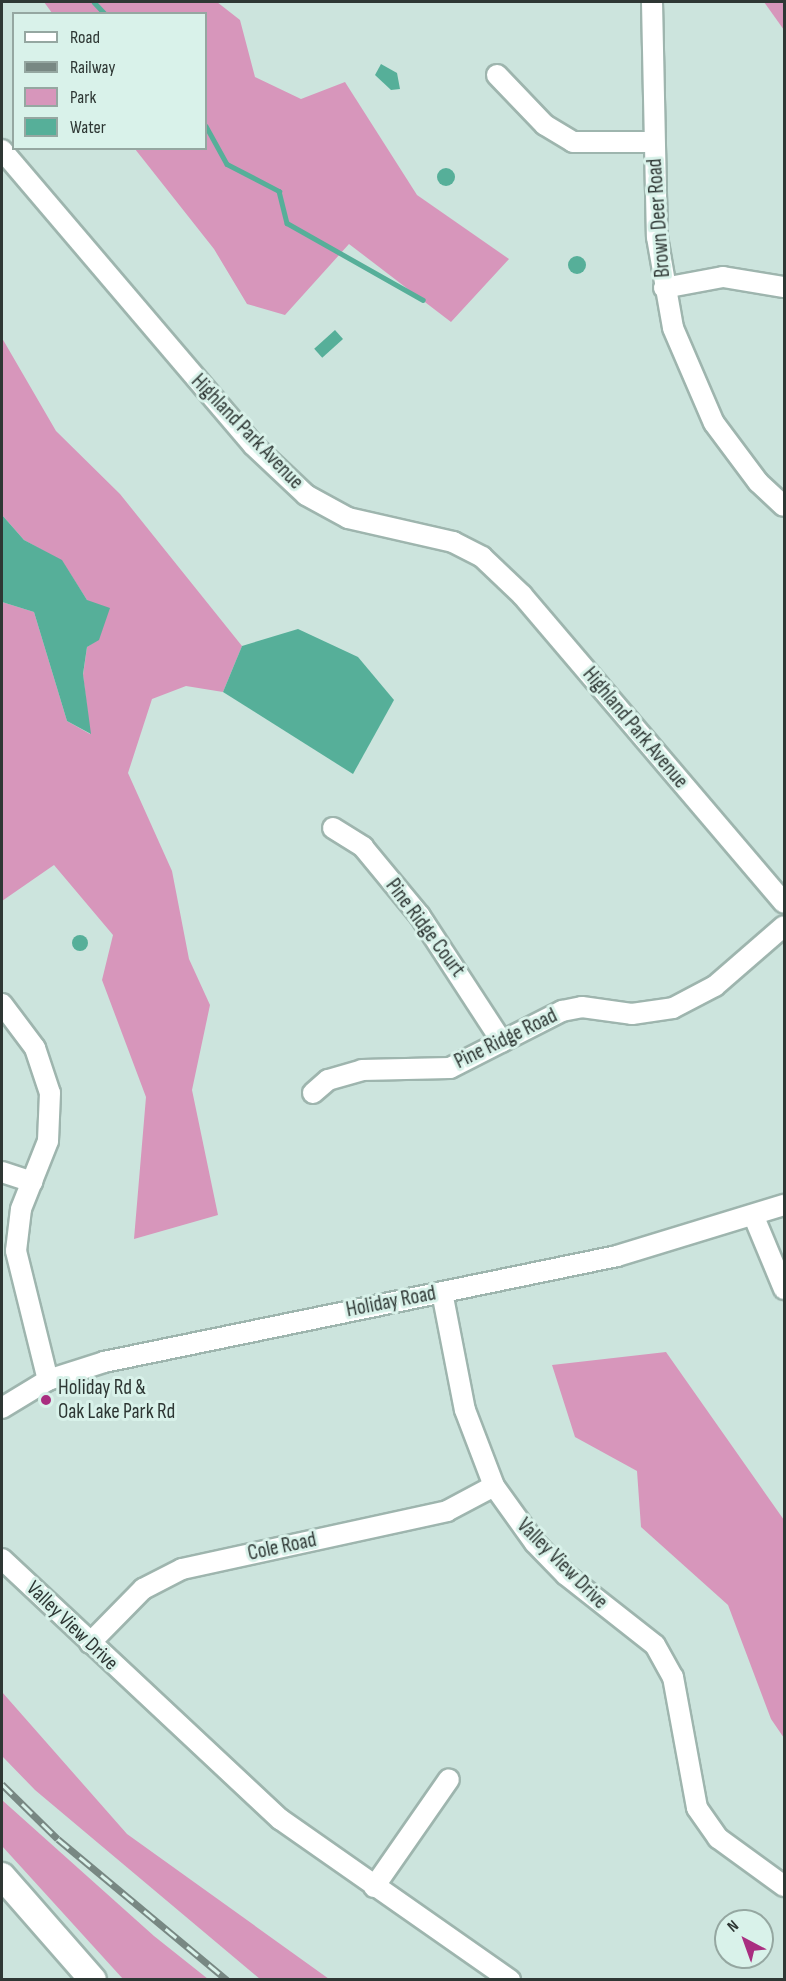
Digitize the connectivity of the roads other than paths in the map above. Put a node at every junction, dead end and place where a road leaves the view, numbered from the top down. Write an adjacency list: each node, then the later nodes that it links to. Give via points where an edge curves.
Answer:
1 (652, 2): 3 (street, Brown Deer Road)
2 (497, 75): 3 (street, via 545,125 573,142)
3 (654, 142): 6 (street, Brown Deer Road)
4 (2, 150): 9 (street, Highland Park Avenue, via 252,445 306,495 348,518 453,542 482,557 522,595)
5 (784, 287): 6 (street, via 723,277)
6 (664, 288): 7 (street, Brown Deer Road, via 682,356 714,423 758,482)
7 (784, 506)
8 (333, 828): 12 (street, Pine Ridge Court, via 363,847 420,916)
9 (784, 903)
10 (784, 926): 12 (street, Pine Ridge Road, via 694,999 643,1013 562,1011)
11 (2, 1004): 15 (street, via 35,1048 50,1093 48,1141)
12 (502, 1042): 13 (street, Pine Ridge Road, via 450,1068 362,1070 328,1080)
13 (313, 1093)
14 (2, 1172): 15 (street)
15 (32, 1182): 20 (street, via 21,1209 16,1251)
16 (784, 1205): 17 (street, Holiday Road)
17 (754, 1216): 18 (street); 19 (street, Holiday Road, via 617,1256)
18 (784, 1288)
19 (442, 1292): 20 (street, Holiday Road, via 145,1352); 22 (street, Valley View Drive, via 465,1410)
20 (48, 1380): 21 (street, Holiday Road)
21 (2, 1408)
22 (495, 1486): 24 (street, Cole Road, via 447,1511 182,1569 143,1589); 27 (street, Valley View Drive, via 535,1544 566,1575 655,1645 673,1677 697,1808 718,1838)
23 (2, 1559): 24 (street, Valley View Drive)
24 (90, 1643): 28 (street, Valley View Drive, via 280,1819)
25 (449, 1779): 28 (street)
26 (2, 1876): 29 (main road)
27 (784, 1886)
28 (374, 1887): 30 (street, Valley View Drive)
29 (93, 1980)
30 (510, 1980)

